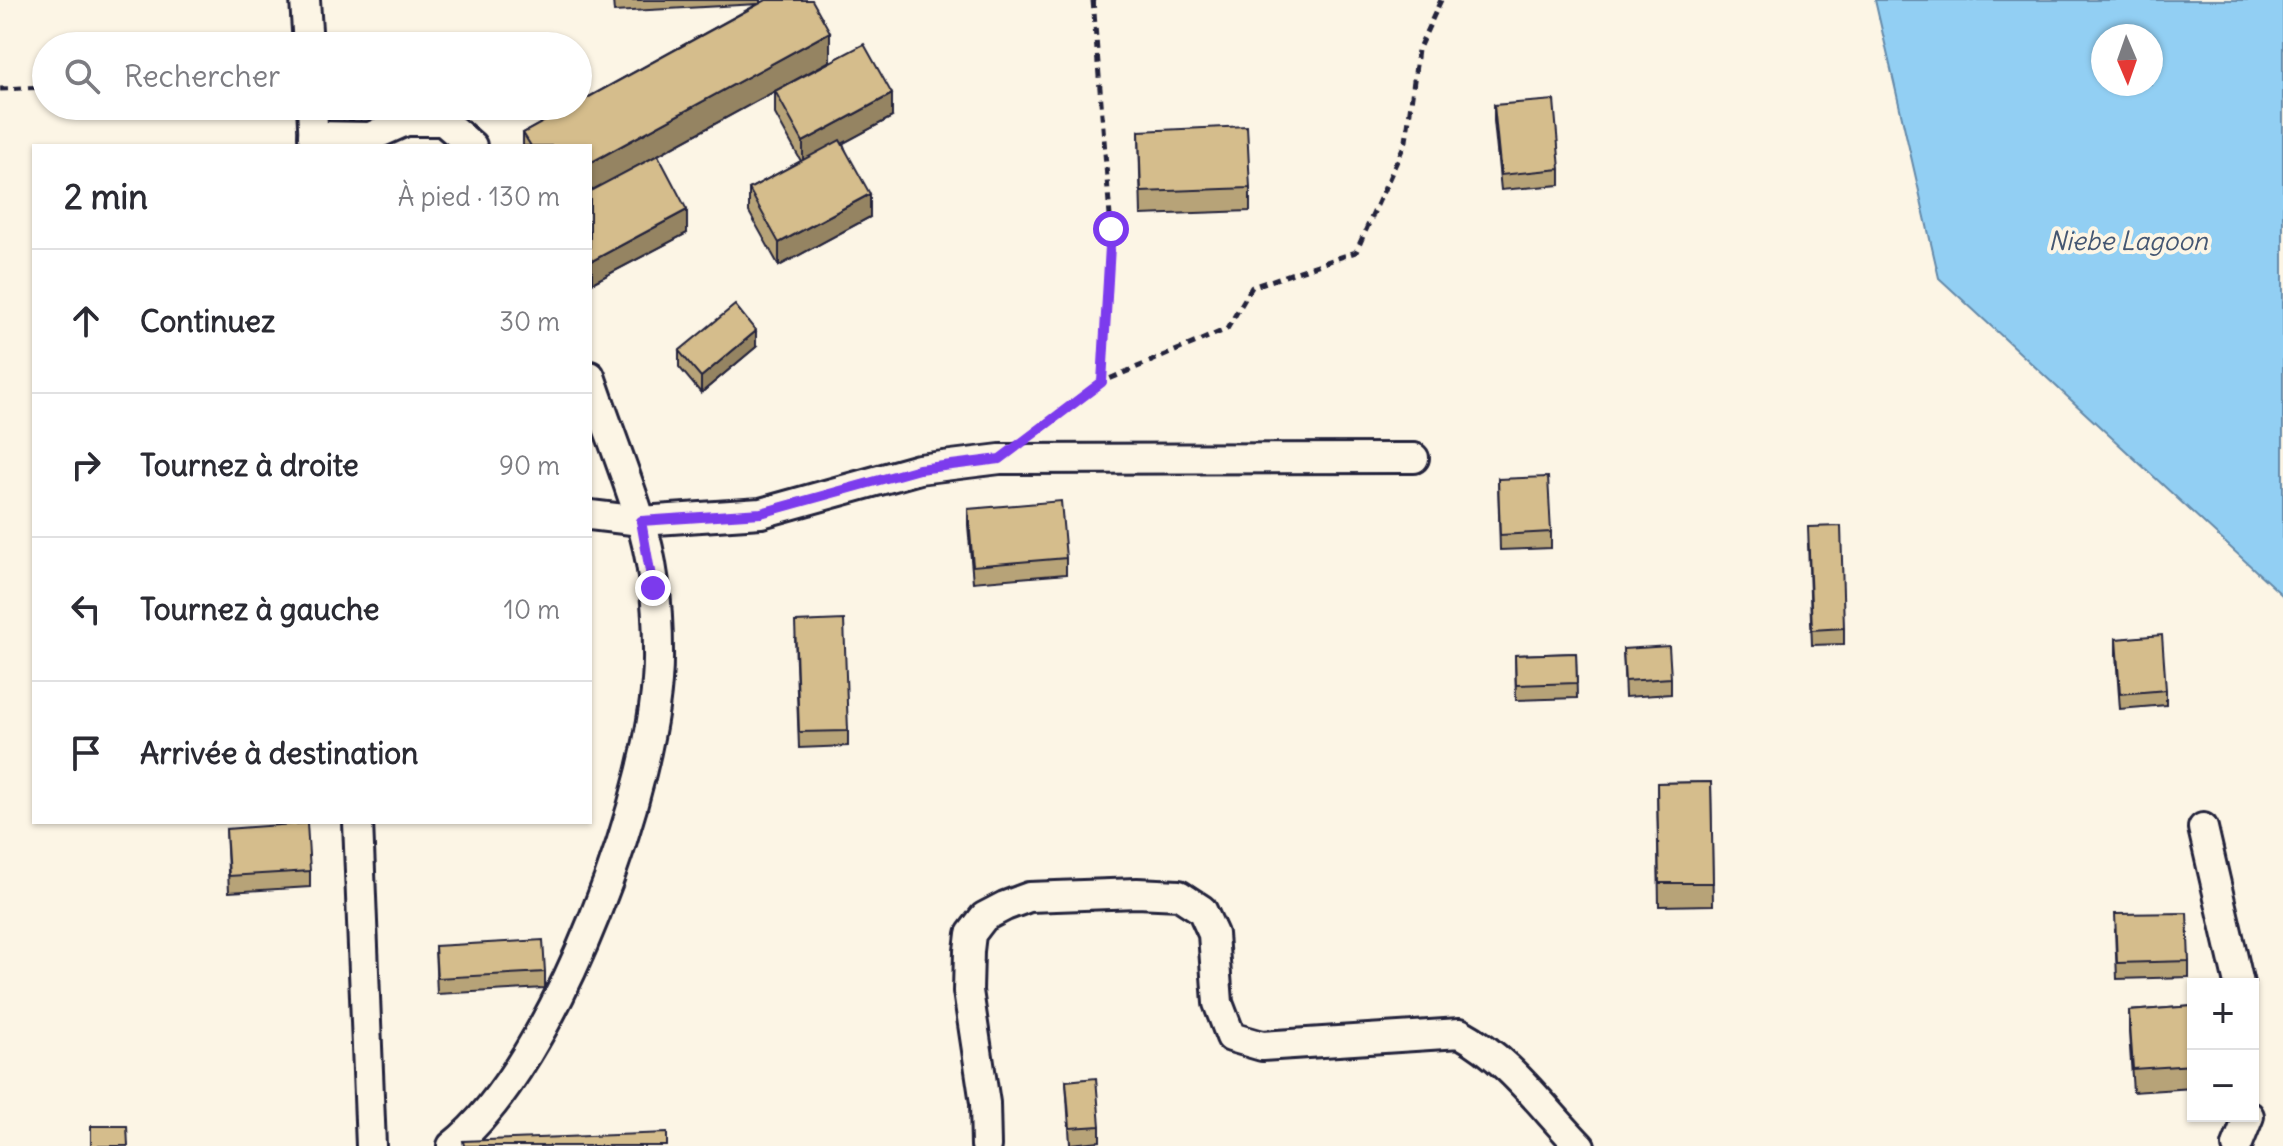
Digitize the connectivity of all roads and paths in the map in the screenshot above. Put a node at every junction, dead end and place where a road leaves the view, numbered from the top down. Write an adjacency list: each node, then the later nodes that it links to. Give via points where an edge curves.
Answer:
1 (305, 0): 4 (street)
2 (1093, 0): 11 (path, via 1111,229)
3 (1441, 0): 11 (path, via 1418,50 1406,141 1356,252 1252,287 1227,329)
4 (307, 32)
5 (32, 88): 6 (path)
6 (0, 89)
7 (313, 120): 8 (street)
8 (314, 141): 9 (street, via 370,137 406,121 443,121)
9 (470, 144)
10 (592, 382): 15 (street)
11 (1102, 382): 13 (path)
12 (1414, 458): 13 (street)
13 (1000, 459): 15 (street, via 919,469 761,513)
14 (592, 515): 15 (street)
15 (641, 521): 21 (street, via 658,652 653,723 621,837 569,978 536,1044 504,1092)
16 (358, 824): 20 (street)
17 (2203, 828): 18 (street)
18 (2238, 978)
19 (2247, 1122): 24 (street)
20 (371, 1146)
21 (452, 1146)
22 (986, 1146): 23 (street, via 968,991 971,934 984,917 1029,897 1137,893 1179,895 1202,910 1213,934 1218,1003 1231,1037 1262,1046 1460,1033 1513,1070)
23 (1580, 1146)
24 (2237, 1146)

